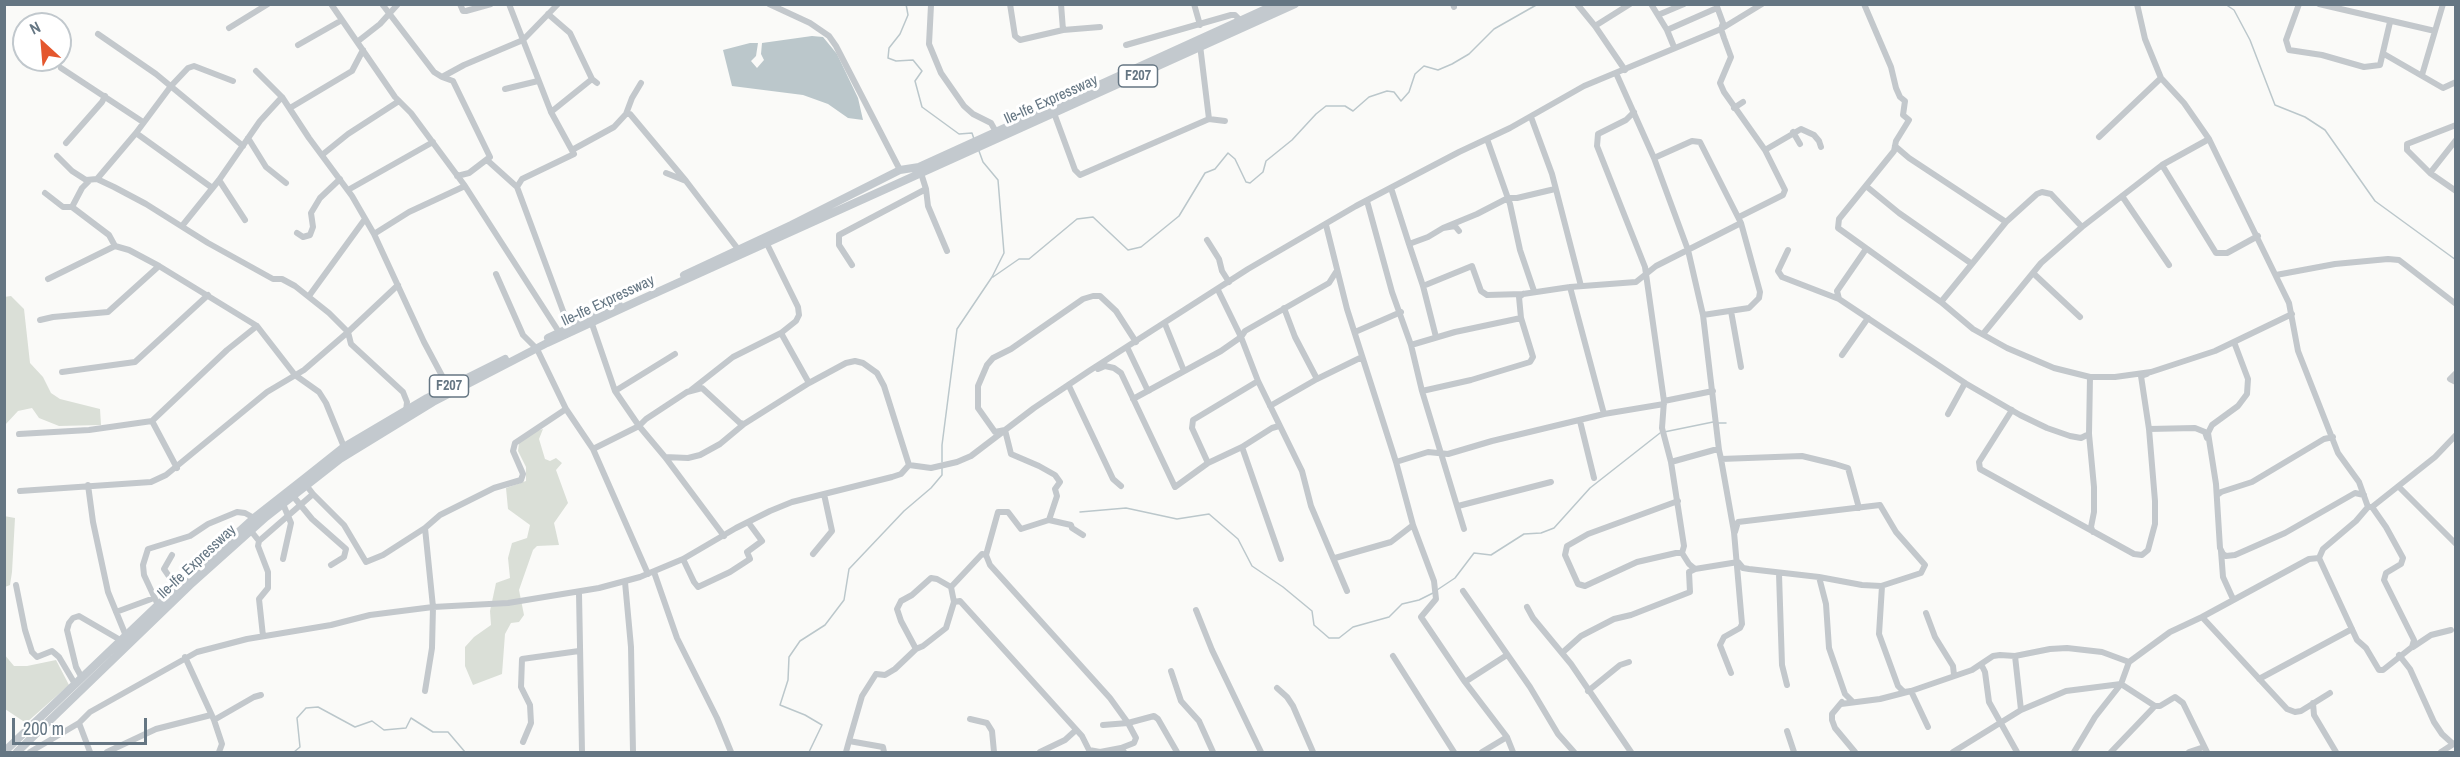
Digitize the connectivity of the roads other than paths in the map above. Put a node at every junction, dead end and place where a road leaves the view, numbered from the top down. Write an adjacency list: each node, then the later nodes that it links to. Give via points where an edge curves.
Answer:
1 (268, 4): 36 (street)
2 (331, 4): 30 (street)
3 (382, 4): 27 (street)
4 (460, 4): 5 (street, via 466,11)
5 (491, 4)
6 (509, 4): 42 (street)
7 (558, 4): 28 (street)
8 (769, 4): 100 (street, via 829,36)
9 (1010, 4): 38 (street, via 1017,39)
10 (1062, 4): 38 (street)
11 (1194, 4): 33 (street)
12 (1295, 4): 44 (main road, Ile-Ife Expressway / F207)
13 (1577, 4): 34 (street)
14 (1630, 4): 34 (street)
15 (1651, 4): 29 (street)
16 (1684, 4): 29 (street)
17 (1762, 4): 37 (street)
18 (1864, 4): 91 (street, via 1896,88 1905,101 1903,115 1909,120)
19 (2137, 4): 56 (street, via 2145,39)
20 (2299, 4): 49 (street, via 2286,40 2289,50 2364,67 2380,65)
21 (2319, 4): 32 (street)
22 (2443, 4): 40 (street)
23 (931, 5): 78 (street, via 929,44 941,73 964,106 991,123)
24 (1272, 5): 31 (main road, Ile-Ife Expressway / F207)
25 (397, 6): 27 (street)
26 (1716, 6): 37 (street, via 1723,23); 39 (street)
27 (389, 14): 43 (street); 55 (street)
28 (548, 14): 42 (street); 69 (street, via 570,33 595,81)
29 (1658, 15): 39 (street)
30 (342, 20): 43 (street); 45 (street)
31 (1241, 21): 33 (street, via 1231,15); 44 (main road, Ile-Ife Expressway / F207)
32 (2390, 22): 40 (street); 49 (street)
33 (1200, 25): 46 (street)
34 (1595, 26): 50 (street)
35 (1100, 27): 38 (street)
36 (229, 28)
37 (1721, 29): 47 (street); 68 (street, via 1731,57 1720,83)
38 (1063, 30)
39 (1667, 30): 47 (street)
40 (2435, 31): 54 (street)
41 (98, 34): 61 (street)
42 (523, 40): 55 (street); 58 (street)
43 (357, 42): 48 (street)
44 (1200, 44): 70 (main road, Ile-Ife Expressway / F207); 74 (street); 78 (main road, Ile-Ife Expressway / F207)
45 (298, 45)
46 (1126, 45)
47 (1674, 47): 50 (street)
48 (363, 50): 65 (street); 67 (street, via 352,71)
49 (2384, 54): 54 (street)
50 (1625, 70): 53 (street)
51 (256, 71): 64 (street)
52 (67, 72): 63 (street)
53 (1616, 73): 72 (street); 73 (street, via 1576,90)
54 (2422, 75): 60 (street, via 2443,88)
55 (442, 77): 98 (street, via 453,81 490,157)
56 (2162, 78): 81 (street); 84 (street)
57 (232, 81): 61 (street, via 194,66)
58 (538, 81): 62 (street); 69 (street)
59 (641, 82): 71 (street)
60 (2456, 82)
61 (171, 86): 76 (street); 90 (street)
62 (505, 89)
63 (105, 96): 76 (street); 87 (street)
64 (282, 97): 67 (street); 82 (street)
65 (399, 101): 86 (street); 95 (street)
66 (1743, 102): 68 (street)
67 (290, 108): 95 (street)
68 (1734, 108): 94 (street)
69 (551, 112): 93 (street)
70 (1054, 113): 74 (street, via 1080,175); 88 (main road, Ile-Ife Expressway / F207)
71 (626, 114): 93 (street, via 614,127); 108 (street, via 636,120)
72 (1635, 115): 97 (street); 153 (street, via 1598,134 1597,146)
73 (1531, 117): 83 (street); 116 (street)
74 (1209, 119): 75 (street)
75 (1225, 121)
76 (143, 122): 80 (street)
77 (2456, 125): 103 (street, via 2407,144 2407,150)
78 (996, 132): 88 (main road, Ile-Ife Expressway / F207)
79 (1793, 132): 89 (street); 92 (street, via 1807,130); 94 (street)
80 (136, 133): 105 (street); 112 (street)
81 (2099, 136)
82 (248, 138): 90 (street); 109 (street, via 266,167)
83 (1487, 139): 114 (street); 121 (street)
84 (2210, 139): 99 (street); 136 (street)
85 (2456, 140): 103 (street)
86 (433, 142): 104 (street); 117 (street)
87 (66, 143)
88 (976, 144): 101 (main road, Ile-Ife Expressway / F207)
89 (1800, 144)
90 (243, 146): 107 (street)
91 (1894, 146): 111 (street); 127 (street)
92 (1821, 147)
93 (572, 150): 113 (street, via 573,156 522,179)
94 (1765, 150): 126 (street, via 1785,193)
95 (322, 155): 106 (street)
96 (57, 156): 105 (street, via 86,180)
97 (1654, 158): 126 (street, via 1692,141 1700,142); 143 (street)
98 (487, 160): 104 (street); 113 (street)
99 (2162, 165): 120 (street); 136 (street, via 2216,253 2227,253)
100 (900, 170): 101 (main road, Ile-Ife Expressway / F207); 131 (main road, Ile-Ife Expressway / F207)
101 (921, 170): 115 (street); 131 (main road, Ile-Ife Expressway / F207)
102 (666, 173): 108 (street)
103 (2430, 173): 118 (street)
104 (457, 176): 110 (street)
105 (94, 179): 123 (street, via 82,189); 129 (street)
106 (340, 179): 117 (street); 134 (street, via 311,213 310,235 303,237)
107 (219, 180): 112 (street); 125 (street)
108 (686, 181): 141 (street)
109 (286, 183)
110 (465, 186): 135 (street); 183 (street)
111 (1866, 186): 142 (street, via 1837,224 1839,230); 146 (street)
112 (211, 187): 129 (street)
113 (516, 188): 181 (street)
114 (1391, 188): 122 (street); 139 (street)
115 (926, 189): 145 (street, via 928,206); 147 (street, via 839,235 839,245)
116 (1555, 189): 121 (street); 160 (street)
117 (348, 190): 124 (street)
118 (2456, 191)
119 (45, 193): 123 (street, via 63,207)
120 (2121, 196): 130 (street); 148 (street)
121 (1508, 198): 132 (street); 162 (street)
122 (1367, 201): 128 (street); 171 (street)
123 (72, 207): 140 (street, via 109,235)
124 (365, 219): 135 (street); 166 (street)
125 (245, 220)
126 (1740, 220): 143 (street); 170 (street, via 1760,298 1749,308)
127 (2006, 222): 130 (street, via 2037,194 2046,193); 146 (street)
128 (1326, 225): 150 (street); 156 (street)
129 (182, 226): 166 (street)
130 (2082, 227): 151 (street)
131 (793, 228): 137 (main road, Ile-Ife Expressway / F207)
132 (1443, 228): 133 (street, via 1455,226); 139 (street)
133 (1459, 231)
134 (297, 233)
135 (374, 234): 157 (street)
136 (2258, 236): 154 (street)
137 (771, 240): 141 (main road, Ile-Ife Expressway / F207); 178 (main road, Ile-Ife Expressway / F207); 185 (street, via 799,315)
138 (1207, 240): 156 (street)
139 (1409, 244): 158 (street)
140 (115, 246): 149 (street); 155 (street)
141 (738, 249): 181 (main road, Ile-Ife Expressway / F207)
142 (1866, 249): 163 (street); 167 (street)
143 (1688, 250): 153 (street); 173 (street)
144 (1788, 250): 163 (street, via 1778,274)
145 (947, 251)
146 (1972, 264): 167 (street)
147 (852, 265)
148 (2169, 266)
149 (159, 267): 165 (street); 177 (street, via 108,312)
150 (1336, 272): 169 (street, via 1329,283); 184 (street)
151 (2033, 273): 174 (street); 186 (street)
152 (496, 274): 192 (street, via 523,335)
153 (1646, 274): 160 (street, via 1636,282); 218 (street)
154 (2276, 275): 168 (street, via 2335,264 2399,260); 172 (street)
155 (48, 279)
156 (1229, 282): 161 (street)
157 (398, 285): 182 (street); 211 (street)
158 (1423, 286): 164 (street, via 1472,266 1481,291 1487,295); 188 (street)
159 (1570, 286): 160 (street); 162 (street); 224 (street)
160 (1581, 286)
161 (1218, 290): 179 (street); 187 (street)
162 (1534, 291): 164 (street)
163 (1834, 293): 176 (street)
164 (1523, 294): 175 (street, via 1519,297)
165 (208, 295): 180 (street); 200 (street, via 135,362)
166 (309, 296): 182 (street)
167 (1941, 302): 186 (street)
168 (2456, 304)
169 (1284, 308): 187 (street); 205 (street)
170 (1731, 310): 173 (street); 197 (street)
171 (1401, 312): 184 (street); 191 (street)
172 (2292, 314): 190 (street); 236 (street, via 2298,351)
173 (1703, 315): 215 (street)
174 (2080, 317)
175 (1521, 318): 188 (street); 214 (street, via 1533,357 1530,362)
176 (1868, 318): 195 (street); 209 (street)
177 (40, 320)
178 (592, 324): 192 (main road, Ile-Ife Expressway / F207); 213 (street)
179 (1165, 324): 189 (street); 199 (street)
180 (257, 326): 202 (street); 226 (street)
181 (569, 327): 183 (main road, Ile-Ife Expressway / F207)
182 (348, 332): 202 (street); 223 (street, via 351,344 403,392)
183 (559, 332): 192 (main road, Ile-Ife Expressway / F207)
184 (1355, 332): 196 (street)
185 (781, 333): 208 (street); 216 (street, via 733,357)
186 (1983, 334): 204 (street, via 2054,369)
187 (1241, 337): 199 (street); 206 (street)
188 (1436, 337): 191 (street)
189 (1136, 342): 193 (street); 232 (street, via 1116,311 1100,296 1093,296 993,358 978,386 978,408 995,432)
190 (2234, 342): 203 (street); 237 (street, via 2248,379 2247,394 2238,406 2212,425)
191 (1412, 345): 214 (street)
192 (536, 347): 211 (main road, Ile-Ife Expressway / F207); 219 (main road, Ile-Ife Expressway / F207); 221 (street)
193 (1127, 347): 198 (street); 212 (street, via 1148,391)
194 (675, 354): 213 (street)
195 (1842, 355)
196 (1362, 357): 205 (street); 245 (street)
197 (1741, 367)
198 (1089, 371): 210 (street); 217 (street, via 1105,366 1119,370)
199 (1184, 371): 212 (street)
200 (62, 372)
201 (2456, 373): 207 (street, via 2450,379)
202 (295, 375): 238 (street, via 319,392); 249 (street, via 267,392)
203 (2138, 375): 204 (street); 231 (street)
204 (2090, 377): 234 (street)
205 (1317, 379): 220 (street)
206 (1258, 381): 220 (street); 247 (street, via 1193,420 1192,428)
207 (2456, 382)
208 (808, 383): 228 (street); 248 (street, via 846,363 855,361 872,368 884,386)
209 (1965, 383): 222 (street); 225 (street)
210 (1069, 386): 232 (street); 255 (street, via 1113,479)
211 (448, 387): 219 (main road, Ile-Ife Expressway / F207)
212 (1151, 390): 217 (street)
213 (615, 391): 229 (street)
214 (1422, 391): 242 (street)
215 (1713, 391): 218 (street); 241 (street)
216 (687, 392): 228 (street, via 702,388); 229 (street)
217 (1133, 399): 247 (street, via 1175,487)
218 (1664, 403): 224 (street); 246 (street, via 1662,428)
219 (421, 405): 223 (main road, Ile-Ife Expressway / F207); 254 (main road, Ile-Ife Expressway / F207)
220 (1270, 406): 230 (street)
221 (566, 409): 240 (street); 275 (street, via 515,443 513,451 523,474 521,480 494,488 440,515)
222 (2012, 410): 234 (street, via 2070,436 2081,438); 279 (street, via 1979,462 1980,470)
223 (406, 411): 238 (main road, Ile-Ife Expressway / F207)
224 (1604, 414): 227 (street)
225 (1948, 414)
226 (152, 421): 233 (street); 249 (street)
227 (1580, 421): 242 (street); 250 (street)
228 (744, 424): 243 (street, via 700,455)
229 (639, 426): 240 (street); 243 (street)
230 (1279, 426): 239 (street); 289 (street, via 1302,471 1311,506)
231 (2149, 429): 237 (street, via 2195,428 2205,432); 279 (street, via 2155,524 2148,550 2138,555)
232 (1005, 430): 248 (street, via 971,456 937,467); 272 (street, via 1011,454 1039,466 1060,482)
233 (19, 434)
234 (2089, 434): 279 (street)
235 (2456, 435): 256 (street)
236 (2333, 437): 258 (street, via 2252,482); 262 (street, via 2338,453)
237 (2208, 442): 252 (street)
238 (345, 447): 271 (main road, Ile-Ife Expressway / F207)
239 (1242, 447): 247 (street); 293 (street)
240 (593, 449): 297 (street)
241 (1719, 450): 244 (street); 246 (street)
242 (1440, 453): 245 (street, via 1428,452); 267 (street)
243 (665, 457): 281 (street)
244 (1721, 459): 269 (street, via 1802,456 1848,468); 278 (street)
245 (1396, 462): 274 (street)
246 (1671, 462): 264 (street)
247 (1208, 463)
248 (909, 465): 260 (street, via 901,474)
249 (177, 468): 253 (street, via 151,482)
250 (1594, 478)
251 (1551, 482): 267 (street)
252 (2216, 484): 258 (street); 261 (street)
253 (88, 485): 257 (street); 314 (street, via 105,580)
254 (306, 485): 259 (street); 263 (main road, Ile-Ife Expressway / F207)
255 (1121, 486)
256 (2399, 487): 268 (street); 283 (street)
257 (20, 491)
258 (2223, 491): 261 (street)
259 (312, 494): 266 (street); 275 (street, via 344,525 366,562)
260 (824, 494): 273 (street, via 792,502); 286 (street, via 832,531)
261 (2217, 495): 284 (street)
262 (2364, 495): 268 (street); 284 (street, via 2355,493 2235,555 2226,556)
263 (293, 496): 265 (main road, Ile-Ife Expressway / F207); 266 (street)
264 (1678, 501): 285 (street); 285 (street, via 1588,534 1567,546 1564,555 1578,584 1585,586 1637,562)
265 (283, 504): 270 (street); 277 (main road, Ile-Ife Expressway / F207)
266 (300, 506): 270 (street); 295 (street, via 346,549 344,557)
267 (1458, 506): 276 (street)
268 (2370, 507): 290 (street, via 2323,549); 321 (street, via 2403,558 2401,564 2386,573 2384,580 2414,636)
269 (1859, 508): 278 (street, via 1738,522); 302 (street, via 1880,505 1896,532 1925,565 1921,573)
270 (288, 514): 282 (street); 291 (street, via 291,523)
271 (254, 518): 304 (main road, Ile-Ife Expressway / F207); 309 (street, via 237,513 190,536 148,549 144,575)
272 (1049, 520): 280 (street, via 1071,525); 288 (street, via 1021,529 1008,512 998,512)
273 (748, 522): 281 (street); 292 (street, via 762,541 747,552 750,559 730,572 698,587)
274 (1413, 525): 289 (street, via 1392,542); 339 (street, via 1436,597 1421,616)
275 (424, 528): 311 (street)
276 (1464, 529)
277 (251, 531): 282 (street); 332 (main road, Ile-Ife Expressway / F207)
278 (1734, 532): 294 (street)
279 (2093, 532)
280 (1083, 535)
281 (724, 536): 292 (street)
282 (259, 542): 319 (street, via 268,572 268,588 259,599)
283 (2456, 544)
284 (2220, 548): 308 (street, via 2222,571)
285 (1682, 552): 296 (street)
286 (813, 554)
287 (172, 555): 304 (street, via 164,569)
288 (986, 555): 303 (street, via 982,554); 358 (street, via 990,565)
289 (1335, 558): 305 (street)
290 (2319, 558): 308 (street, via 2309,559); 317 (street)
291 (283, 559)
292 (683, 559): 297 (street)
293 (1281, 559)
294 (1738, 562): 296 (street); 298 (street, via 1743,568); 335 (street, via 1742,624 1724,637 1720,645)
295 (331, 565)
296 (1691, 568): 324 (street, via 1690,592 1614,619 1581,636)
297 (651, 573): 300 (street); 380 (street)
298 (1779, 574): 299 (street); 341 (street)
299 (1819, 576): 302 (street); 347 (street, via 1826,603 1829,648)
300 (625, 582): 307 (street); 379 (street)
301 (16, 585): 338 (street, via 32,652 37,657 52,651)
302 (1882, 586): 345 (street, via 1879,634 1898,686)
303 (951, 587): 310 (street); 322 (street, via 930,578 901,601 897,609)
304 (177, 588): 309 (main road, Ile-Ife Expressway / F207)
305 (1347, 591)
306 (1463, 591): 325 (street)
307 (579, 592): 311 (street, via 508,603); 323 (street)
308 (2233, 599): 316 (street)
309 (156, 602): 314 (street); 320 (main road, Ile-Ife Expressway / F207)
310 (954, 602): 322 (street, via 946,628); 361 (street, via 960,601)
311 (433, 607): 319 (street); 343 (street)
312 (1527, 607): 324 (street)
313 (1196, 610): 387 (street)
314 (116, 612): 320 (street)
315 (1926, 613): 336 (street)
316 (2202, 617): 331 (street, via 2170,632); 337 (street)
317 (2352, 629): 326 (street, via 2379,670); 337 (street)
318 (2451, 630): 321 (street, via 2431,635)
319 (263, 636): 329 (street)
320 (124, 639): 332 (main road, Ile-Ife Expressway / F207); 338 (street, via 79,616 73,618 67,630)
321 (2412, 647): 326 (street)
322 (916, 649): 364 (street, via 895,669 885,675 876,674 862,696)
323 (579, 651): 365 (street, via 522,659 521,687 530,705 531,723); 378 (street)
324 (1562, 653): 344 (street)
325 (1507, 655): 339 (street); 392 (street)
326 (2399, 655): 366 (street, via 2410,669 2434,722)
327 (1393, 656): 389 (street)
328 (2015, 656): 331 (street, via 2067,648 2102,652); 333 (street, via 1993,656); 353 (street)
329 (185, 657): 354 (street); 357 (street, via 90,712)
330 (1629, 662): 344 (street)
331 (2129, 662): 340 (street)
332 (104, 663): 338 (main road, Ile-Ife Expressway / F207); 372 (main road, Ile-Ife Expressway / F207)
333 (1981, 664): 336 (street); 356 (street, via 1989,702)
334 (1171, 671): 386 (street, via 1181,701 1199,722)
335 (1731, 673)
336 (1954, 675): 345 (street)
337 (2259, 679): 350 (street, via 2291,712)
338 (79, 681): 368 (main road, Ile-Ife Expressway / F207)
339 (1465, 682): 363 (street)
340 (2121, 684): 352 (street); 353 (street, via 2066,691); 397 (street)
341 (1786, 685)
342 (1277, 688): 388 (street, via 1293,706)
343 (426, 691)
344 (1588, 691): 393 (street)
345 (1911, 692): 349 (street); 360 (street)
346 (2330, 693): 350 (street)
347 (1845, 694): 349 (street); 351 (street)
348 (261, 695): 354 (street)
349 (1853, 702): 351 (street)
350 (2313, 703): 400 (street, via 2314,715)
351 (1841, 704): 395 (street, via 1832,720)
352 (2155, 706): 370 (street, via 2175,696 2179,698); 398 (street)
353 (2021, 710): 356 (street)
354 (212, 717): 367 (street, via 156,729); 377 (street, via 222,744)
355 (970, 719): 383 (street, via 987,723 992,731)
356 (2001, 722): 371 (street); 396 (street)
357 (79, 723): 373 (street); 374 (street)
358 (1128, 723): 359 (street); 369 (street, via 1136,738); 385 (street, via 1154,716)
359 (1103, 725)
360 (1928, 727)
361 (1076, 730): 369 (street, via 1089,750); 384 (street)
362 (1787, 731): 394 (street)
363 (1507, 737): 390 (street); 391 (street)
364 (849, 741): 381 (street); 382 (street, via 883,747)
365 (523, 742)
366 (2454, 744): 401 (street)
367 (121, 746): 375 (street); 376 (street)
368 (5, 750)
369 (1123, 750)
370 (2206, 750): 399 (street)
371 (1954, 752)
372 (16, 753)
373 (30, 753)
374 (90, 753)
375 (107, 753)
376 (126, 753)
377 (219, 753)
378 (582, 753)
379 (633, 753)
380 (731, 753)
381 (846, 753)
382 (884, 753)
383 (994, 753)
384 (1040, 753)
385 (1177, 753)
386 (1213, 753)
387 (1261, 753)
388 (1313, 753)
389 (1454, 753)
390 (1482, 753)
391 (1513, 753)
392 (1574, 753)
393 (1631, 753)
394 (1794, 753)
395 (1855, 753)
396 (2017, 753)
397 (2074, 753)
398 (2111, 753)
399 (2189, 753)
400 (2336, 753)
401 (2441, 753)

